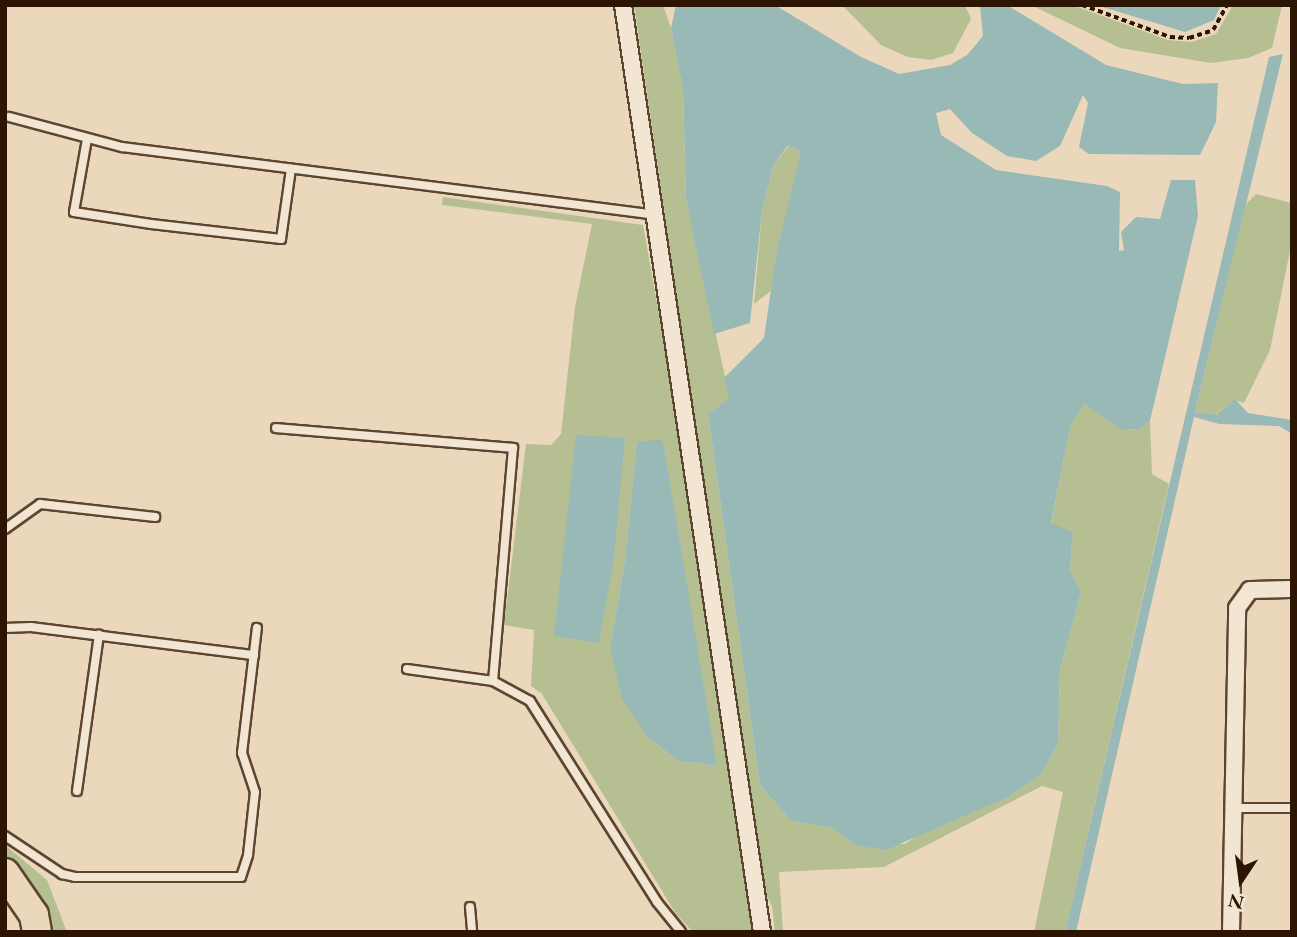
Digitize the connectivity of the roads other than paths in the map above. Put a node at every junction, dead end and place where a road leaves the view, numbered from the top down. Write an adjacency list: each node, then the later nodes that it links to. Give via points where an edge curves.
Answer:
1 (624, 5): 5 (street)
2 (9, 117): 3 (lane)
3 (87, 139): 4 (lane); 4 (lane, via 74,212 151,224 281,239)
4 (291, 169): 5 (lane)
5 (657, 215): 25 (street)
6 (276, 428): 15 (lane, via 513,448)
7 (155, 517): 8 (lane, via 40,504)
8 (5, 530)
9 (1292, 589): 17 (street, via 1250,590 1237,608)
10 (5, 628): 12 (lane)
11 (257, 628): 13 (lane)
12 (99, 635): 13 (lane); 16 (lane)
13 (254, 655): 19 (lane, via 242,753 255,792 241,877 75,877 62,874)
14 (407, 669): 15 (lane)
15 (493, 681): 24 (lane, via 530,701 542,715 657,902)
16 (77, 791)
17 (1232, 808): 18 (lane); 26 (street)
18 (1292, 808)
19 (5, 836)
20 (5, 873): 22 (highway, via 34,915)
21 (470, 906): 23 (lane)
22 (37, 932)
23 (472, 932)
24 (681, 932)
25 (762, 932)
26 (1231, 932)

